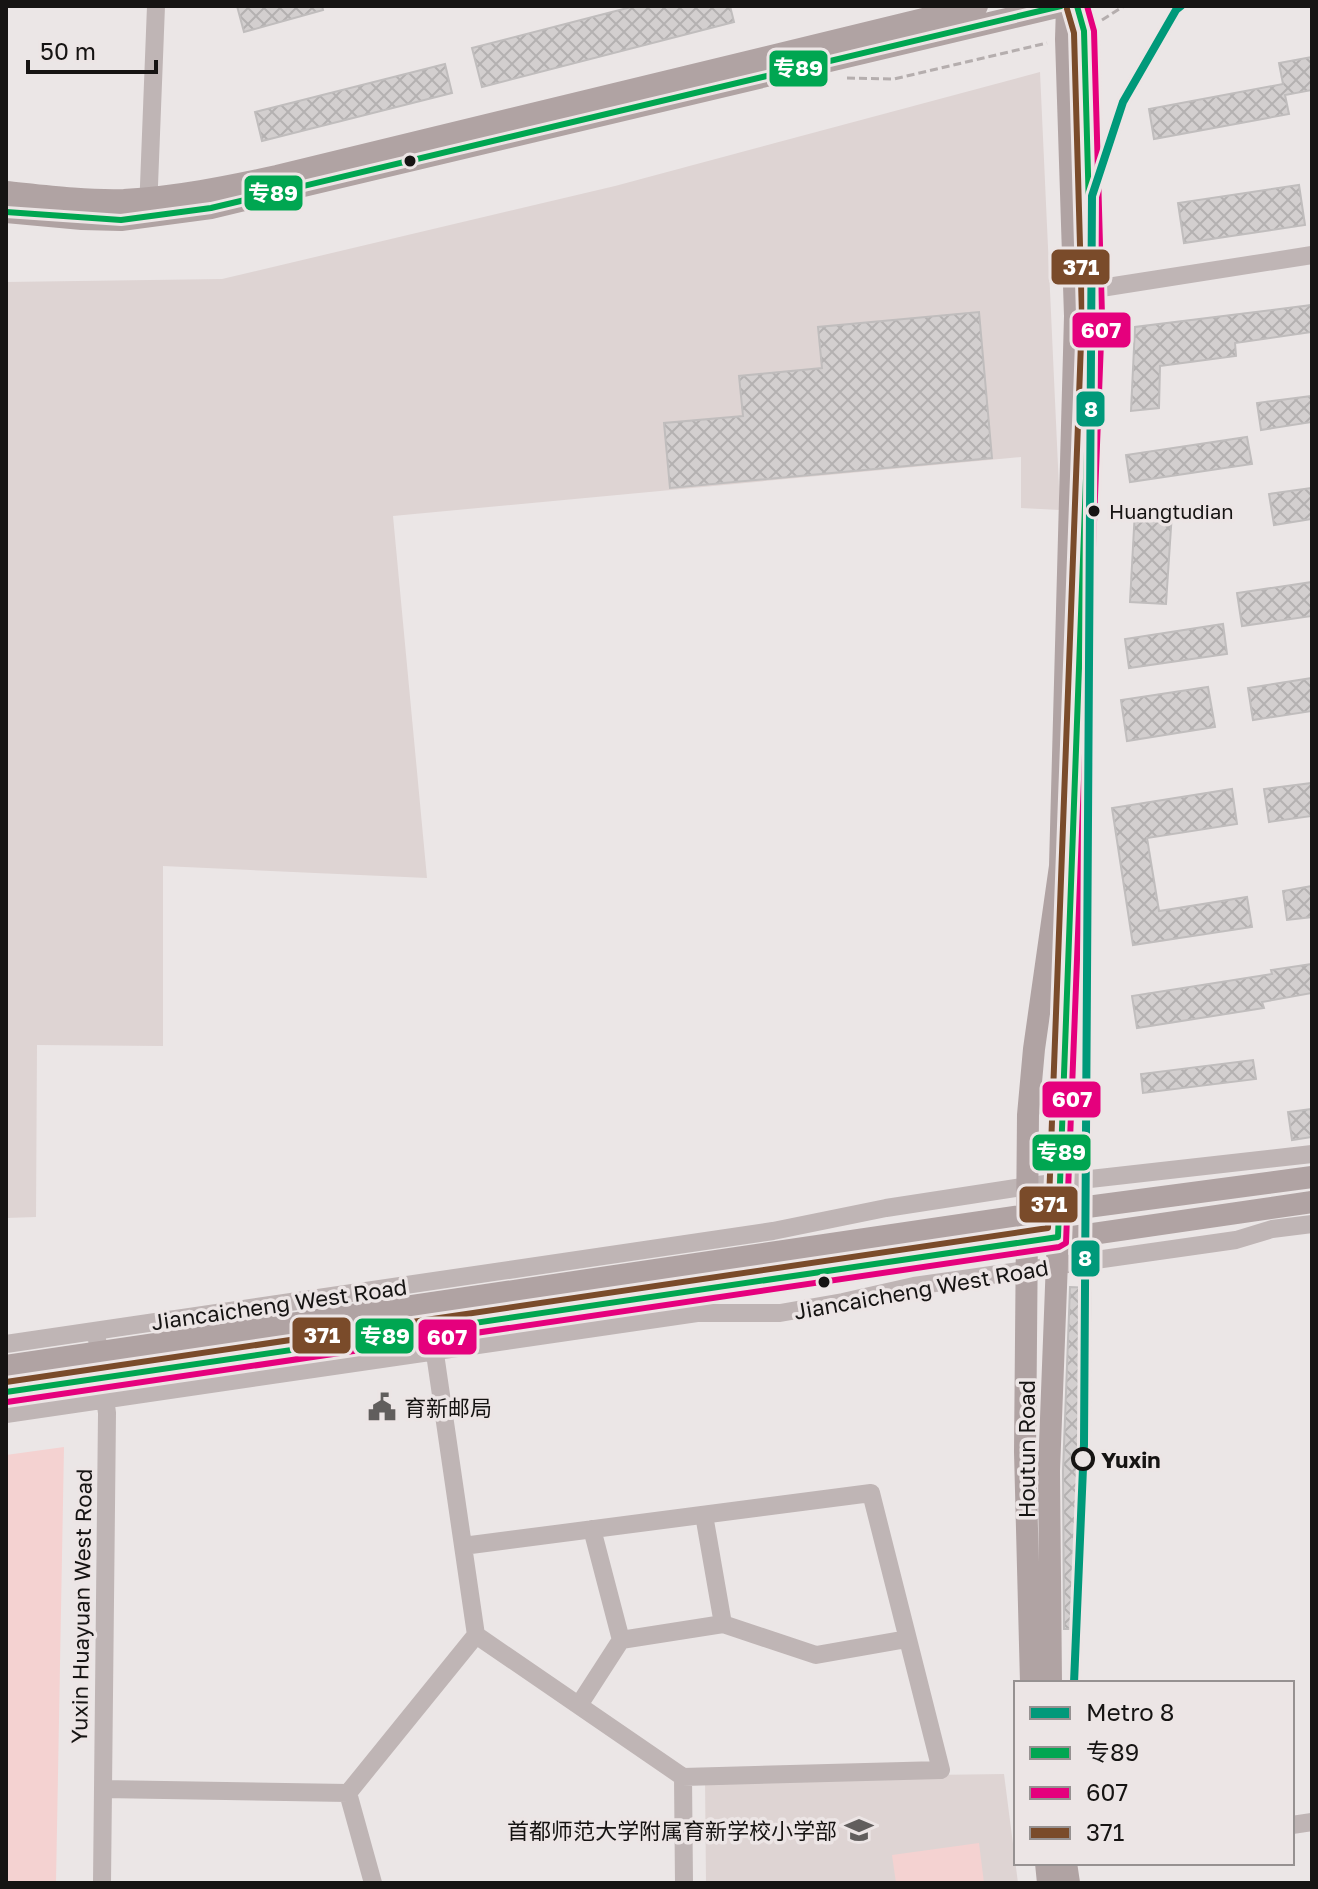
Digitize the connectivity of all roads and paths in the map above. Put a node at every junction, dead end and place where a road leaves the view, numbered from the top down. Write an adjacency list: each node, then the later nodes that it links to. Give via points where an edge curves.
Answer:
1 (156, 6): 6 (street)
2 (977, 6): 6 (main road)
3 (1064, 6): 6 (main road, via 283,193 211,208); 9 (main road)
4 (1077, 6): 9 (main road, via 1084,31)
5 (6, 192): 6 (main road)
6 (148, 208): 7 (main road, via 93,220)
7 (6, 212)
8 (1312, 255): 9 (street)
9 (1084, 291): 12 (main road, Houtun Road); 13 (main road, Houtun Road, via 1060,866 1031,1081)
10 (1312, 1154): 12 (street, Jiancaicheng West Road)
11 (1312, 1177): 15 (main road, Jiancaicheng West Road)
12 (1060, 1182): 13 (street, Jiancaicheng West Road); 15 (main road, Houtun Road)
13 (1028, 1186): 16 (main road, Houtun Road); 23 (street, Jiancaicheng West Road)
14 (1312, 1202): 18 (main road, Jiancaicheng West Road)
15 (1059, 1211): 16 (main road, Jiancaicheng West Road); 18 (main road, Houtun Road)
16 (1027, 1215): 19 (main road, Houtun Road); 23 (main road, Jiancaicheng West Road)
17 (1312, 1224): 20 (street, Jiancaicheng West Road)
18 (1058, 1237): 19 (main road, Jiancaicheng West Road); 20 (main road, Houtun Road)
19 (1027, 1242): 21 (main road, Houtun Road); 22 (main road, Jiancaicheng West Road)
20 (1057, 1265): 21 (street, Jiancaicheng West Road); 37 (main road, Houtun Road, via 1049,1471)
21 (1027, 1270): 22 (street, Jiancaicheng West Road, via 780,1313 697,1313); 36 (main road, Houtun Road)
22 (433, 1340): 26 (main road, Jiancaicheng West Road); 31 (street)
23 (97, 1342): 24 (street, Jiancaicheng West Road); 25 (main road, Jiancaicheng West Road); 26 (street, Yuxin Huayuan West Road)
24 (6, 1344)
25 (6, 1366)
26 (104, 1389): 27 (main road, Jiancaicheng West Road); 28 (street, Jiancaicheng West Road); 40 (street, Yuxin Huayuan West Road)
27 (6, 1392)
28 (6, 1414)
29 (704, 1515): 30 (street); 32 (street); 34 (street, via 871,1493)
30 (592, 1529): 31 (street); 35 (street)
31 (463, 1546): 33 (street)
32 (723, 1624): 34 (street, via 816,1655); 35 (street)
33 (476, 1635): 38 (street); 41 (street)
34 (907, 1639): 39 (street, via 941,1770)
35 (621, 1640): 38 (street)
36 (1031, 1681)
37 (1051, 1681)
38 (579, 1705): 39 (street)
39 (683, 1777): 44 (street)
40 (103, 1789): 41 (street); 42 (street, Yuxin Huayuan West Road)
41 (348, 1793): 43 (street)
42 (102, 1883)
43 (373, 1883)
44 (684, 1883)

